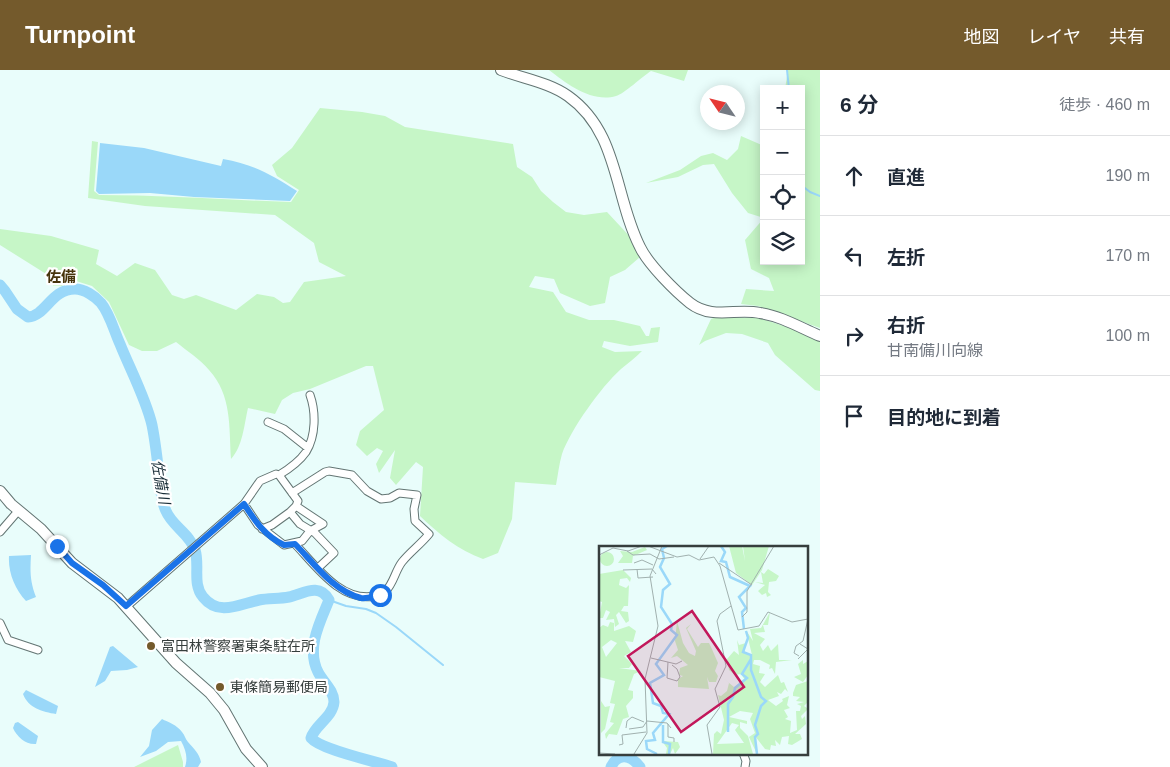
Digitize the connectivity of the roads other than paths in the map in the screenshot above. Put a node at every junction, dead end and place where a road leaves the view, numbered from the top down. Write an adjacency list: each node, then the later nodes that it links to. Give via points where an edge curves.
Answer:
1 (501, 70): 2 (street, via 559,90 592,118 607,145 640,249 691,304 711,312 762,313)
2 (820, 336)
3 (310, 395): 5 (street, via 315,409)
4 (268, 422): 5 (street, via 284,429)
5 (308, 448): 6 (street, via 293,466)
6 (279, 475): 8 (street); 9 (street, via 260,481)
7 (0, 491): 11 (street)
8 (292, 493): 10 (street, via 298,501); 17 (street, via 329,471 352,475 367,491 382,499 399,493 417,495 415,521 429,534 403,560 386,591 360,598 338,587)
9 (244, 504): 13 (street); 18 (street)
10 (296, 506): 12 (street); 14 (street, via 323,524)
11 (19, 510): 15 (street); 18 (street, via 72,563)
12 (290, 512): 13 (street); 14 (street)
13 (262, 530): 16 (street, via 284,545)
14 (310, 531): 16 (street); 17 (street, via 316,533 334,553)
15 (0, 532)
16 (295, 544): 17 (street)
17 (318, 568)
18 (126, 606): 22 (street, via 176,663 218,702 246,749)
19 (0, 624): 20 (street, via 8,640)
20 (38, 650)
21 (743, 754): 23 (street)
22 (262, 767)
23 (745, 767)

